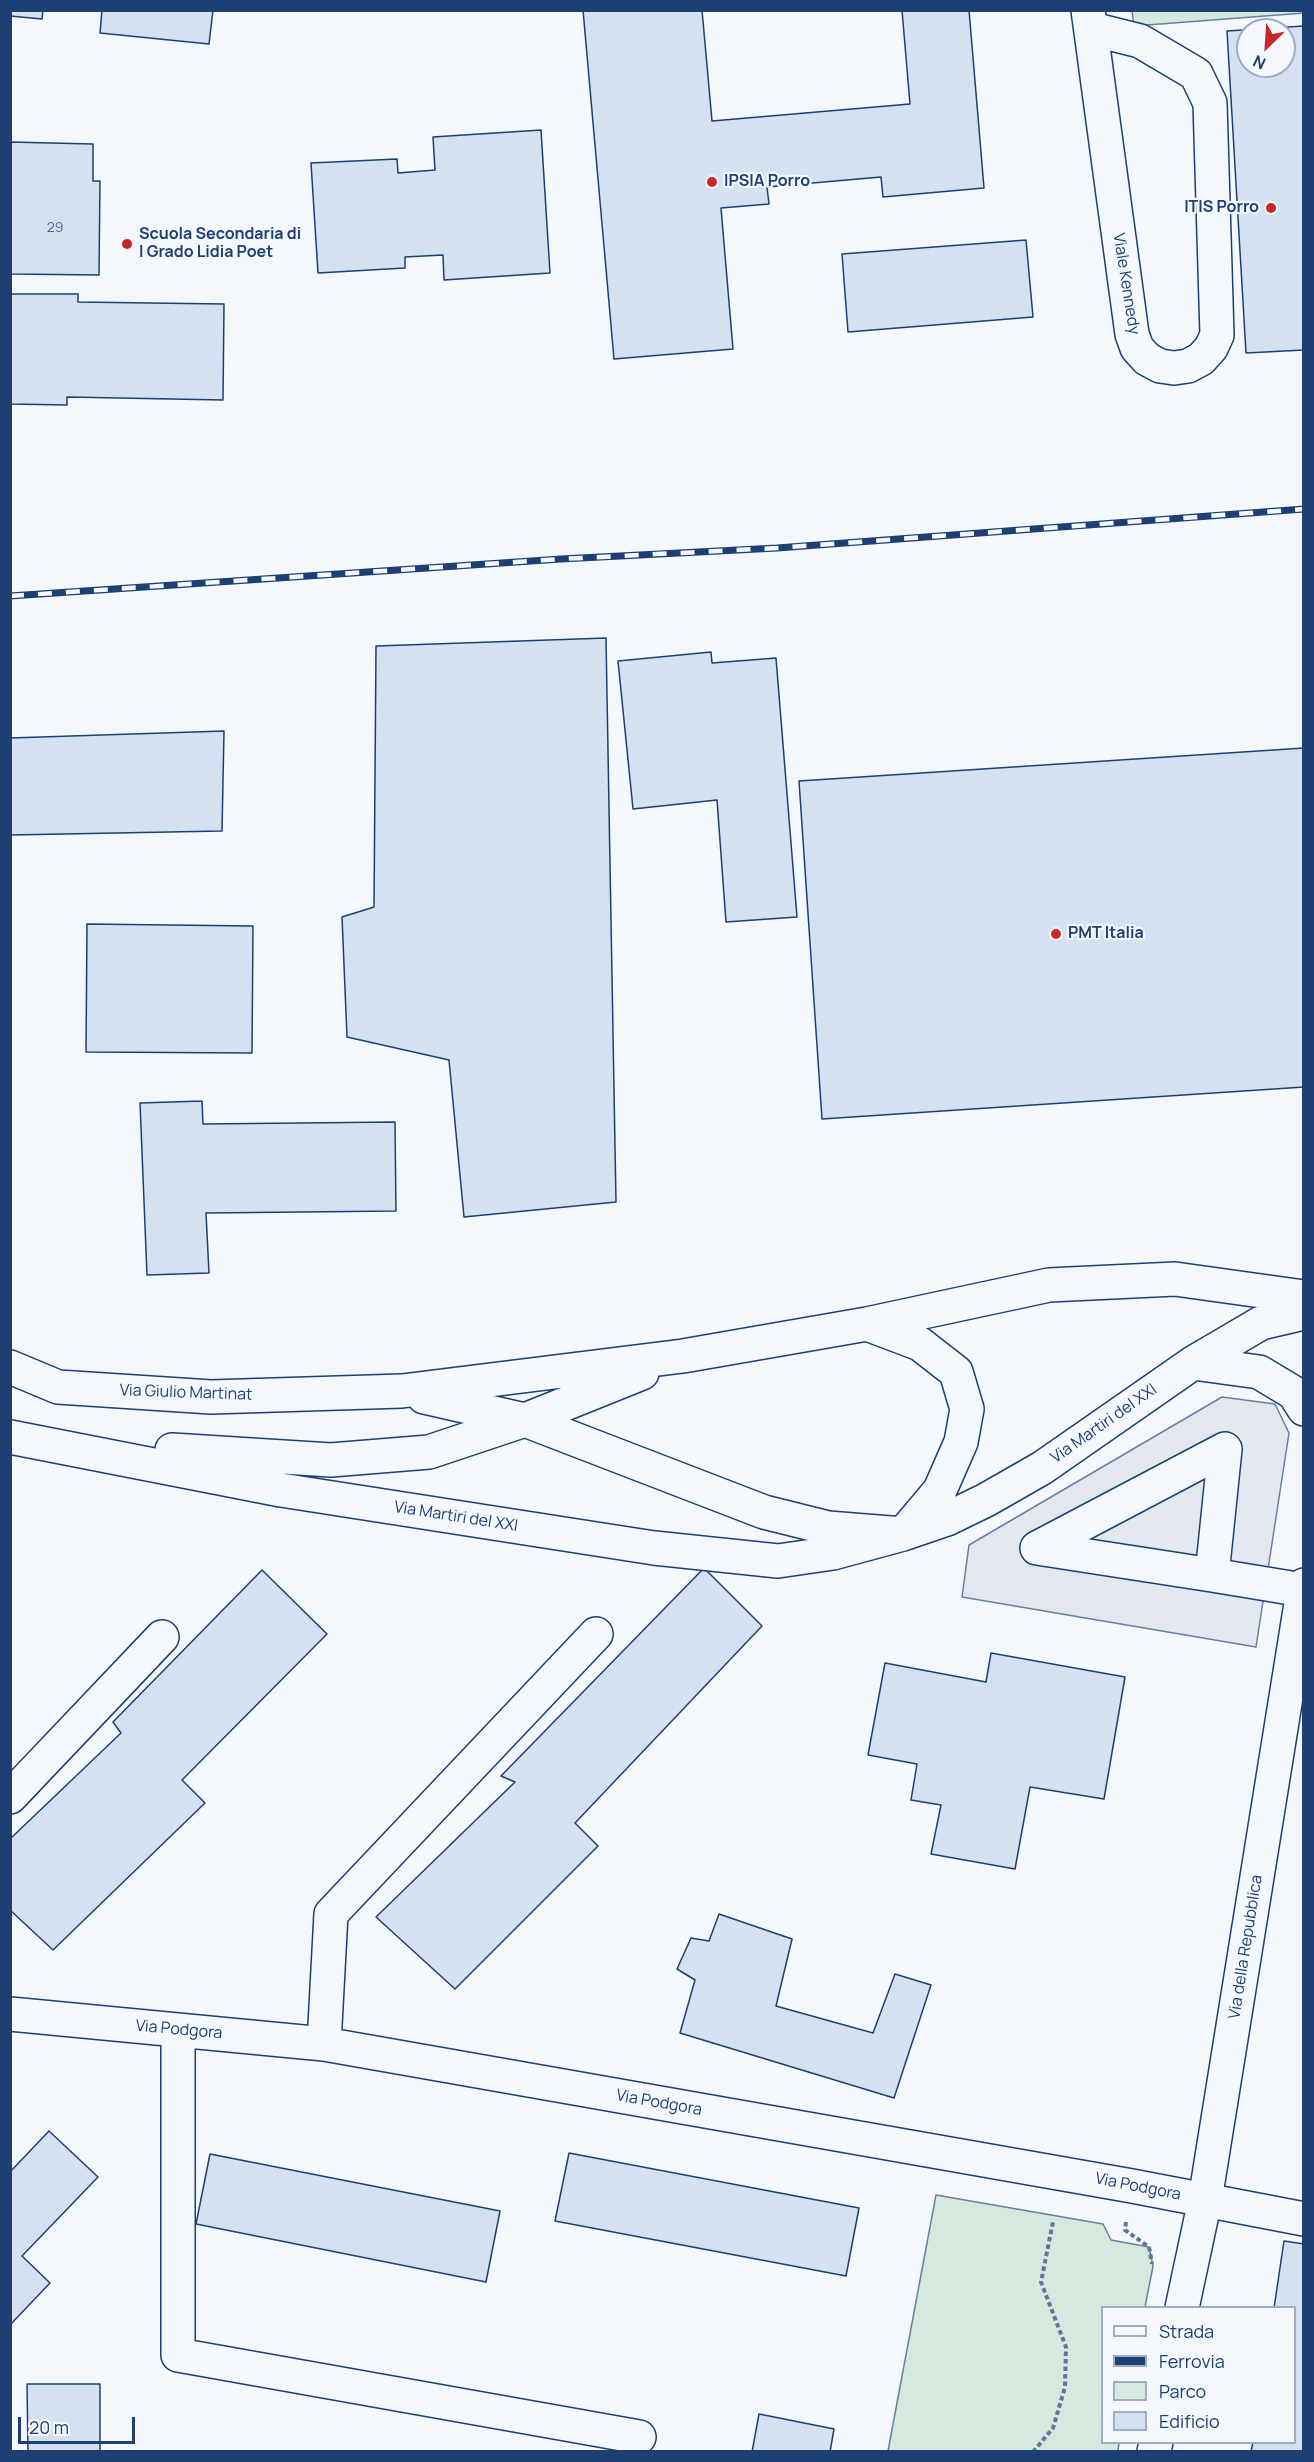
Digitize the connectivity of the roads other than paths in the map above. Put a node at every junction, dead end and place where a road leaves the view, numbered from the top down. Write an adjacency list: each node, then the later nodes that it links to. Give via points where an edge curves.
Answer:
1 (1090, 20): 1 (street, Viale Kennedy, via 1132,334 1137,348 1160,366 1188,366 1211,348 1216,335 1210,103 1196,74 1140,41)
2 (1304, 1297): 4 (street, Via Martiri del XXI, via 1175,1279 1049,1286)
3 (1304, 1313): 6 (street, Via Martiri del XXI, via 1261,1323)
4 (867, 1324): 5 (street, Via Martiri del XXI); 12 (street, via 920,1344 956,1372 967,1409 961,1443 940,1490)
5 (683, 1356): 8 (street, Via Martiri del XXI); 10 (street, Via Martiri del XXI)
6 (1193, 1363): 9 (street, via 1258,1371 1294,1393); 12 (street, Via Martiri del XXI, via 1042,1468 947,1519)
7 (10, 1367): 8 (street, Via Giulio Martinat, via 58,1387 211,1397)
8 (402, 1391): 10 (street, Via Martiri del XXI)
9 (1304, 1409)
10 (525, 1420): 11 (street, Via Martiri del XXI, via 429,1452 331,1460); 12 (street, Via Martiri del XXI, via 764,1512 828,1528)
11 (10, 1437): 12 (street, Via Martiri del XXI, via 281,1490 654,1548 777,1561 833,1553)
12 (903, 1534)
13 (1212, 1575): 13 (street, via 1189,1572 1037,1548 1226,1449); 14 (street)
14 (1303, 1588): 21 (street, Via della Repubblica)
15 (596, 1634): 20 (street, via 330,1914)
16 (162, 1637): 17 (street)
17 (10, 1797)
18 (10, 2014): 19 (street, Via Podgora)
19 (178, 2030): 20 (street, Via Podgora); 24 (street, via 178,2355)
20 (324, 2044): 21 (street, Via Podgora)
21 (1205, 2200): 22 (street, Via Podgora); 23 (street, Via della Repubblica)
22 (1304, 2219)
23 (1182, 2306)
24 (639, 2438)

